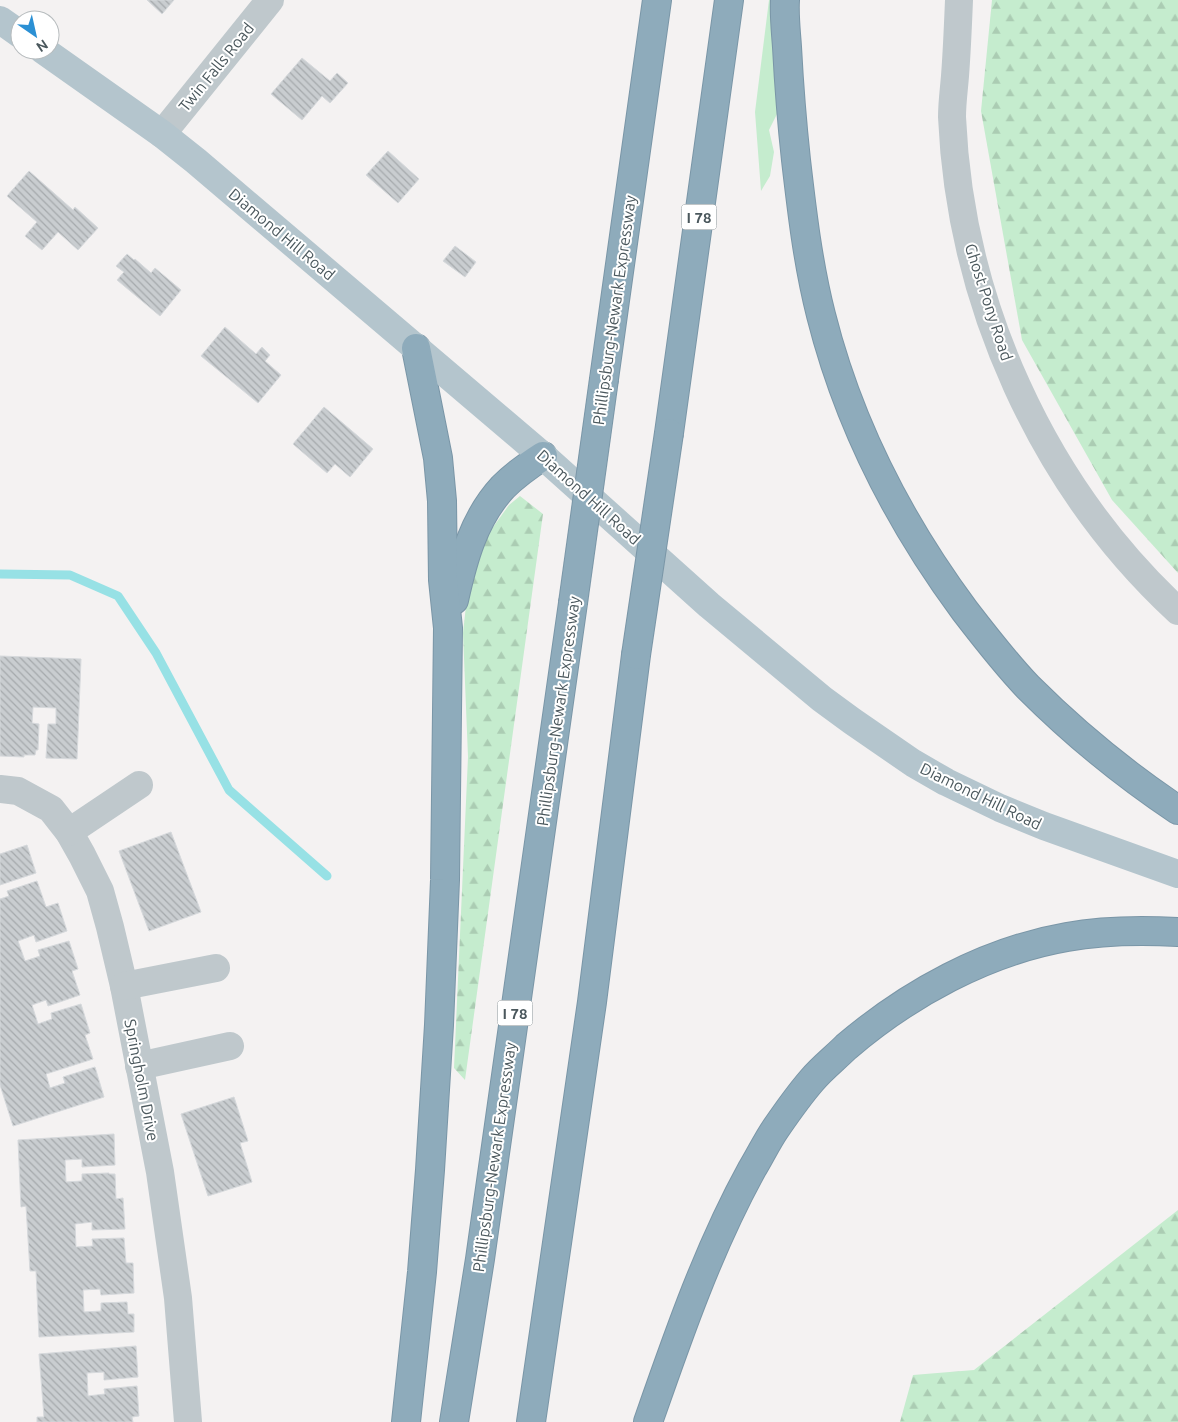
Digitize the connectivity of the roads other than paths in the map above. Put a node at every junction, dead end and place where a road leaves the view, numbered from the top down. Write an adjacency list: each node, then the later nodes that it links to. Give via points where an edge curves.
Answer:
1 (270, 0): 7 (street, Twin Falls Road)
2 (656, 0): 24 (highway, Phillipsburg-Newark Expressway / I 78, bridge, via 573,603)
3 (729, 0): 25 (highway, I 78, bridge)
4 (785, 0): 14 (highway, via 789,99 809,260 836,366 864,440 919,545 1001,657 1080,736)
5 (960, 0): 10 (street, Ghost Pony Road, via 952,116 960,191 974,266 997,338 1027,408 1064,474 1108,536)
6 (57, 60): 7 (main road, Diamond Hill Road)
7 (162, 134): 8 (main road, Diamond Hill Road)
8 (416, 348): 9 (main road, Diamond Hill Road); 11 (highway, via 438,458)
9 (543, 456): 11 (highway, via 504,486 478,522 462,564); 16 (main road, Diamond Hill Road, via 709,605 822,699 882,742 946,782 1000,808)
10 (1178, 611)
11 (448, 628): 23 (highway, via 445,880 439,1025 426,1216)
12 (139, 785): 15 (street)
13 (0, 789): 15 (street, Springholm Drive, via 18,791 51,809)
14 (1178, 810)
15 (69, 832): 19 (street, Springholm Drive, via 100,891)
16 (1178, 874)
17 (1178, 932): 26 (highway, via 1136,930 1084,934 1000,955 923,992 860,1035 836,1057 812,1080 775,1129 739,1193 685,1316)
18 (216, 968): 19 (street)
19 (124, 986): 21 (street, Springholm Drive)
20 (230, 1046): 21 (street)
21 (139, 1066): 22 (street, Springholm Drive, via 160,1172 178,1298)
22 (188, 1422)
23 (406, 1422)
24 (454, 1422)
25 (531, 1422)
26 (648, 1422)

